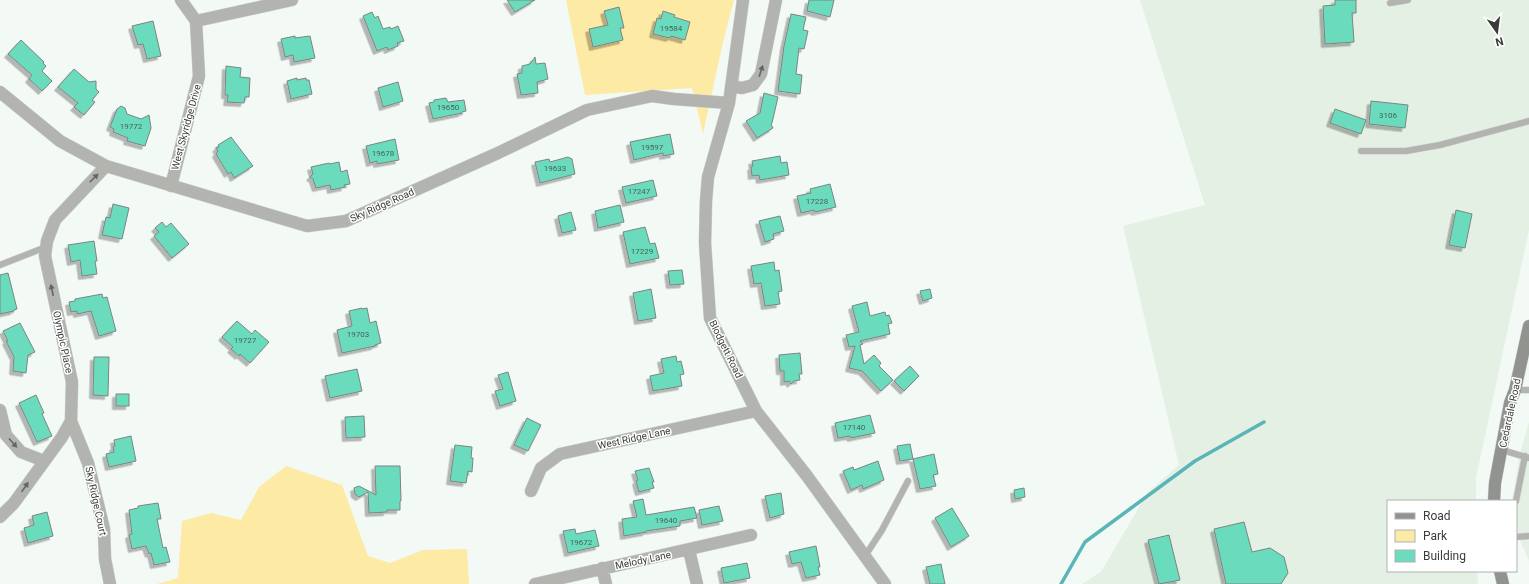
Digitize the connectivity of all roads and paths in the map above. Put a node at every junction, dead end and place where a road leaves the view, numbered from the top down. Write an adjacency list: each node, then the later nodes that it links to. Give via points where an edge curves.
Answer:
1 (181, 0): 7 (street)
2 (292, 0): 7 (street)
3 (743, 0): 8 (street, Blodgett Road)
4 (776, 0): 8 (street, one-way to 4, via 742,88 753,85 761,74)
5 (1408, 0): 6 (lane)
6 (1390, 3)
7 (196, 21): 14 (street, West Skyridge Drive, via 199,76)
8 (731, 86): 10 (street, Blodgett Road)
9 (0, 92): 13 (street, Sky Ridge Road, via 60,141)
10 (729, 103): 14 (street, Sky Ridge Road, via 652,96 587,110 346,221 307,226); 21 (street, Blodgett Road, via 708,177 705,243 710,318)
11 (1529, 121): 12 (lane, via 1406,151)
12 (1361, 151)
13 (106, 166): 14 (street, Sky Ridge Road); 15 (street, Olympic Place, one-way to 13, via 55,220)
14 (171, 186)
15 (46, 247): 16 (lane); 22 (street, Olympic Place, one-way to 15, via 72,382 45,256)
16 (0, 265)
17 (1529, 326): 18 (street, Cedardale Road)
18 (1515, 390): 19 (lane); 23 (street, Cedardale Road, via 1510,403)
19 (1529, 390)
20 (0, 410): 25 (street, one-way to 25, via 6,435 21,452)
21 (756, 411): 27 (street, West Ridge Lane, via 560,454 541,468); 35 (street, Blodgett Road)
22 (71, 421): 25 (street, Olympic Place); 39 (street, Sky Ridge Court, via 88,463 104,529 105,559)
23 (1502, 450): 24 (lane); 28 (street, Cedardale Road)
24 (1527, 457): 29 (lane)
25 (44, 461): 30 (street, Olympic Place, one-way to 25, via 14,503)
26 (908, 481): 35 (lane)
27 (530, 492)
28 (1494, 500)
29 (1516, 500)
30 (0, 517)
31 (751, 535): 34 (street, Melody Lane)
32 (1529, 536): 33 (lane)
33 (1517, 537)
34 (689, 550): 36 (street, Melody Lane); 42 (street)
35 (865, 556): 43 (street, Blodgett Road)
36 (602, 568): 40 (street, Melody Lane); 41 (street)
37 (1494, 572): 44 (street)
38 (1500, 572): 45 (street)
39 (110, 584)
40 (535, 584)
41 (606, 584)
42 (696, 584)
43 (885, 584)
44 (1495, 584)
45 (1503, 584)

